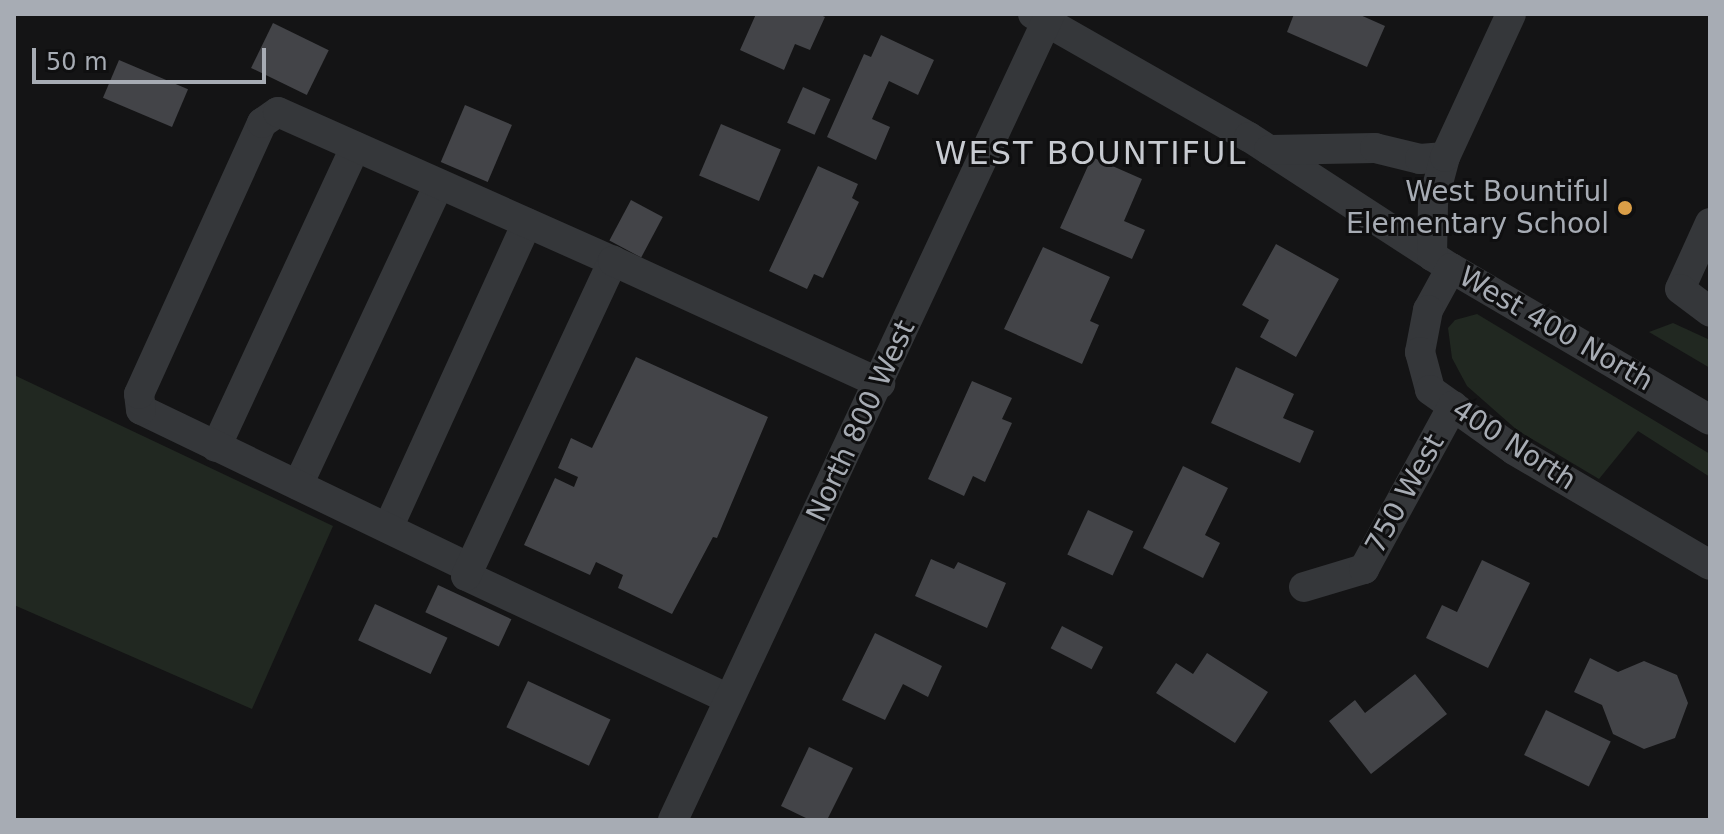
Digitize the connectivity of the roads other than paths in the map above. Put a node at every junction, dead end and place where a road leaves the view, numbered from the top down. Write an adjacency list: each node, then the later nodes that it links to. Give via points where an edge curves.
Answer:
1 (1511, 14): 5 (street)
2 (1043, 16): 4 (street, West 400 North); 12 (street, North 800 West)
3 (355, 147): 6 (street); 15 (street); 15 (street, via 278,112 262,123 255,137 139,394 141,410)
4 (1269, 150): 5 (street, via 1375,148 1420,159); 10 (street, West 400 North)
5 (1445, 157): 10 (street, via 1433,202)
6 (439, 184): 7 (street); 16 (street)
7 (527, 223): 9 (street); 17 (street)
8 (1710, 223): 11 (street, via 1680,289)
9 (613, 261): 12 (street); 19 (street)
10 (1442, 262): 13 (street, 400 North, via 1420,352 1430,390); 14 (street, West 400 North)
11 (1710, 312)
12 (880, 383): 21 (street, North 800 West)
13 (1453, 406): 18 (street, 400 North, via 1514,450); 20 (street, 750 West, via 1364,569)
14 (1710, 420)
15 (216, 447): 16 (street)
16 (298, 485): 17 (street)
17 (388, 528): 19 (street)
18 (1710, 565)
19 (470, 568): 21 (street, via 466,576)
20 (1304, 587)
21 (729, 699): 22 (street, North 800 West)
22 (673, 820)

